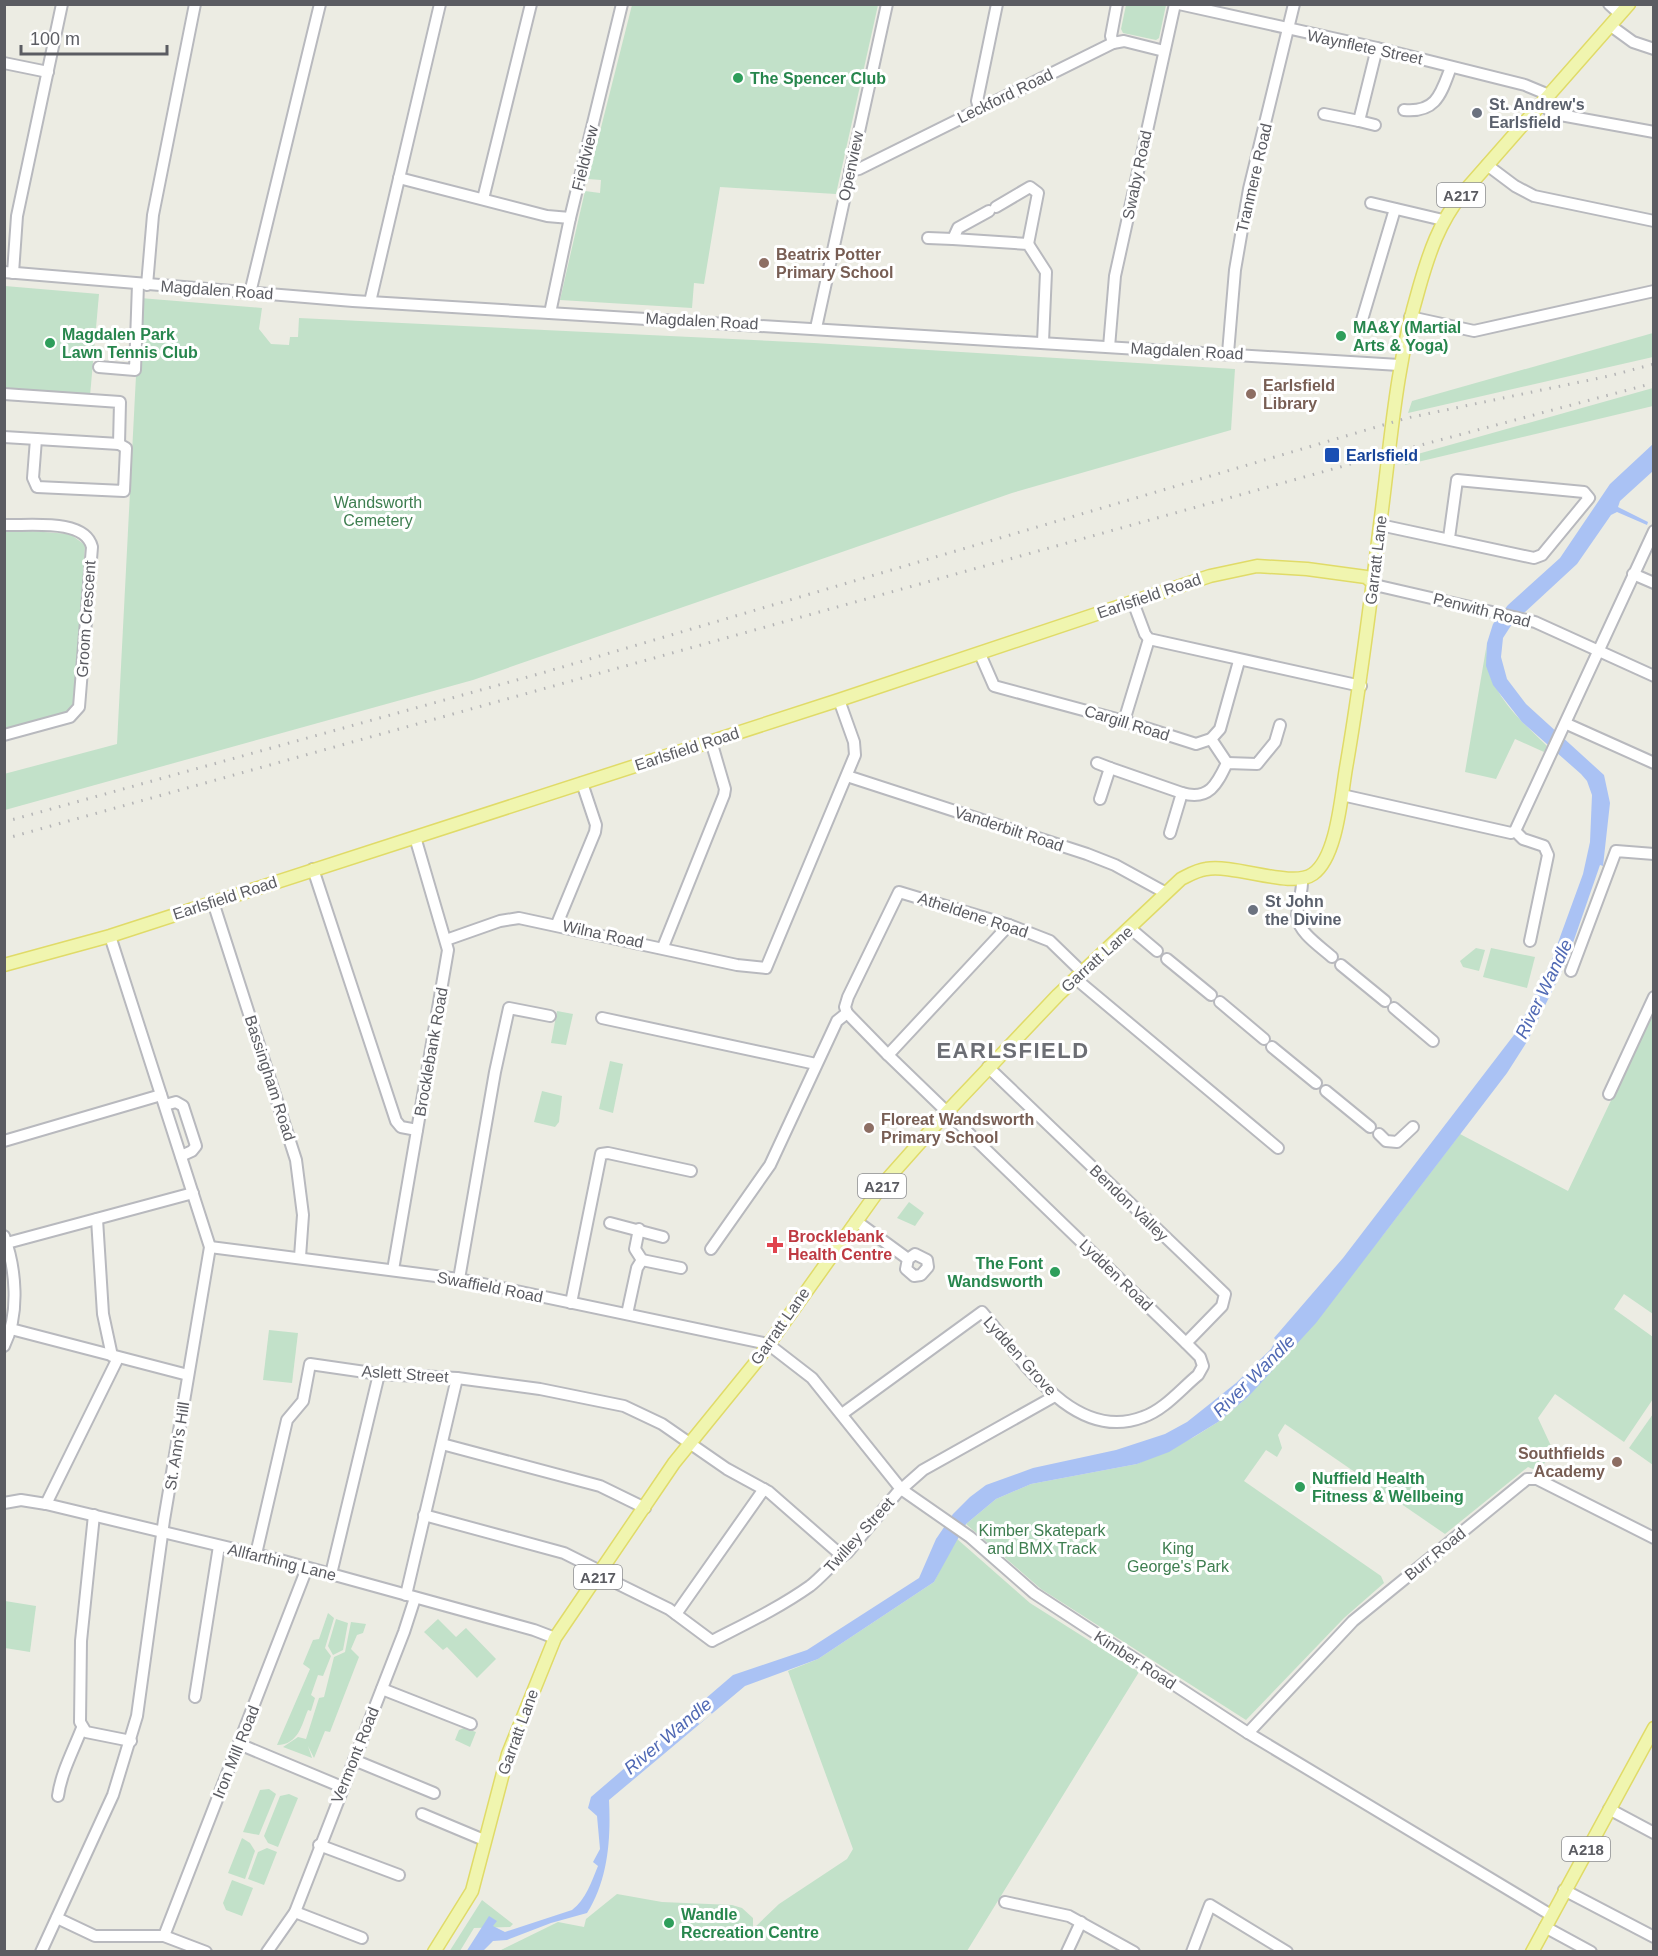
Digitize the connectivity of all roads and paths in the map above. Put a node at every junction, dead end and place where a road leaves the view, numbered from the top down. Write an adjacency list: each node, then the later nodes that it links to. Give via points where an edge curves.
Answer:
1 (62, 4): 22 (street)
2 (195, 4): 43 (street)
3 (320, 4): 45 (street)
4 (440, 4): 32 (street)
5 (531, 4): 33 (street)
6 (622, 4): 36 (street, Fieldview)
7 (886, 4): 31 (street, Openview)
8 (997, 4): 24 (street, via 977,101)
9 (1117, 4): 16 (street)
10 (1177, 4): 15 (street, Waynflete Street); 19 (street, Swaby Road)
11 (1294, 4): 15 (street, Tranmere Road)
12 (1610, 4): 13 (street)
13 (1624, 9): 14 (main road, Garratt Lane / A217)
14 (1611, 26): 18 (street, via 1633,42); 23 (main road, Garratt Lane / A217)
15 (1290, 30): 17 (street, Waynflete Street); 53 (street, Tranmere Road, via 1249,189 1235,270)
16 (1113, 43): 19 (street, via 1124,41); 24 (street, Leckford Road)
17 (1377, 48): 21 (street, Waynflete Street); 27 (street)
18 (1653, 49)
19 (1164, 51): 52 (street, Swaby Road, via 1115,276)
20 (4, 63): 22 (street)
21 (1450, 67): 23 (street, Waynflete Street, via 1525,86); 25 (street, via 1441,94 1431,105 1420,111)
22 (48, 72): 42 (street)
23 (1544, 100): 29 (street, Waynflete Street, via 1555,114); 30 (main road, Garratt Lane / A217)
24 (979, 108): 31 (street, Leckford Road)
25 (1404, 110)
26 (1324, 114): 27 (street)
27 (1359, 121): 28 (street)
28 (1375, 125)
29 (1653, 132)
30 (1486, 165): 37 (main road, Garratt Lane / A217); 38 (street, via 1534,196)
31 (850, 171): 49 (street, Openview)
32 (399, 178): 33 (street); 46 (street)
33 (483, 199): 36 (street)
34 (1371, 203): 35 (street)
35 (1395, 209): 37 (street); 50 (street)
36 (570, 218): 47 (street, Fieldview)
37 (1443, 220): 48 (main road, Garratt Lane / A217)
38 (1653, 221)
39 (928, 238): 40 (street)
40 (953, 239): 41 (street); 41 (street, via 958,228 1030,187 1038,193)
41 (1029, 244): 51 (street, via 1046,272)
42 (9, 272): 43 (street, Magdalen Road)
43 (142, 285): 45 (street, Magdalen Road); 55 (street, via 135,370)
44 (1653, 291): 48 (street, via 1474,331)
45 (250, 293): 46 (street, Magdalen Road)
46 (370, 302): 47 (street, Magdalen Road)
47 (550, 313): 49 (street, Magdalen Road)
48 (1410, 317): 54 (main road, Garratt Lane / A217)
49 (816, 328): 51 (street, Magdalen Road)
50 (1359, 330)
51 (1043, 342): 52 (street, Magdalen Road)
52 (1109, 347): 53 (street, Magdalen Road)
53 (1227, 354): 54 (street, Magdalen Road)
54 (1399, 365): 61 (main road, Garratt Lane / A217)
55 (99, 367)
56 (4, 394): 59 (street, via 120,402)
57 (4, 437): 58 (street)
58 (36, 439): 59 (street); 59 (street, via 33,478 40,489 121,493 125,488 126,448)
59 (119, 444)
60 (4, 525): 78 (street, Groom Crescent, via 74,528 90,539 92,547 79,707 70,717)
61 (1380, 525): 63 (street); 65 (main road, Garratt Lane / A217)
62 (1653, 531): 64 (street)
63 (1449, 538): 63 (street, via 1534,558 1542,555 1589,498 1584,492 1457,480)
64 (1633, 574): 66 (street); 69 (street)
65 (1373, 583): 67 (main road, Earlsfield Road, via 1353,575 1257,566 1210,576); 69 (street, Penwith Road, via 1521,618); 73 (main road, Garratt Lane / A217)
66 (1653, 583)
67 (1133, 602): 68 (street); 70 (main road, Earlsfield Road)
68 (1149, 639): 71 (street); 75 (street)
69 (1600, 651): 72 (street, Penwith Road); 77 (street)
70 (980, 654): 74 (main road, Earlsfield Road); 75 (street, Cargill Road, via 994,686)
71 (1239, 661): 73 (street); 79 (street, via 1220,729)
72 (1653, 676)
73 (1360, 687): 88 (main road, Garratt Lane / A217)
74 (839, 700): 80 (main road, Earlsfield Road); 85 (street, via 854,742 855,755)
75 (1124, 721): 79 (street, Cargill Road, via 1196,744)
76 (1280, 725): 82 (street, via 1275,742 1257,764)
77 (1565, 727): 83 (street); 90 (street)
78 (4, 735)
79 (1211, 739): 82 (street)
80 (711, 741): 86 (main road, Earlsfield Road); 104 (street, via 724,795)
81 (1097, 763): 84 (street)
82 (1227, 763): 87 (street, via 1210,791 1200,795)
83 (1653, 763)
84 (1110, 768): 87 (street); 89 (street)
85 (847, 776): 96 (street, Vanderbilt Road, via 1087,854); 104 (street, Wilna Road, via 769,965 761,969)
86 (582, 783): 92 (main road, Earlsfield Road); 98 (street, via 595,832)
87 (1182, 793): 91 (street)
88 (1342, 795): 90 (street); 95 (main road, Garratt Lane / A217, via 1327,856 1314,873)
89 (1100, 799)
90 (1515, 831): 103 (street, via 1523,839 1544,846 1548,855)
91 (1170, 833)
92 (415, 837): 94 (main road, Earlsfield Road); 102 (street, Brocklebank Road)
93 (1653, 854): 110 (street, via 1616,851)
94 (314, 869): 97 (main road, Earlsfield Road); 131 (street, via 396,1121 401,1127)
95 (1302, 879): 96 (main road, Garratt Lane / A217, via 1289,880 1241,869 1205,869 1181,879); 106 (street, via 1298,917 1301,927)
96 (1166, 893): 100 (main road, Garratt Lane / A217)
97 (213, 902): 101 (main road, Earlsfield Road); 146 (street, Bassingham Road, via 296,1160 303,1215)
98 (556, 924): 102 (street, Wilna Road, via 519,918); 104 (street, Wilna Road)
99 (1009, 925): 111 (street, Atheldene Road, via 1050,940); 117 (street, Atheldene Road, via 899,892 848,997); 121 (street)
100 (1131, 928): 105 (street); 111 (main road, Garratt Lane / A217)
101 (110, 936): 108 (main road, Earlsfield Road); 127 (street, St. Ann's Hill)
102 (446, 940): 131 (street, Brocklebank Road, via 447,961)
103 (1530, 941)
104 (663, 947)
105 (1157, 951)
106 (1332, 957)
107 (1167, 959): 112 (street)
108 (4, 965)
109 (1341, 965): 114 (street)
110 (1571, 971)
111 (1079, 976): 123 (main road, Garratt Lane / A217); 134 (street, Atheldene Road)
112 (1211, 995)
113 (1653, 997): 126 (street)
114 (1385, 1001)
115 (1220, 1002): 124 (street)
116 (1394, 1008): 120 (street)
117 (847, 1013): 121 (street, Lydden Road); 122 (street, Atheldene Road, via 837,1021)
118 (550, 1016): 151 (street, via 509,1008)
119 (602, 1018): 122 (street)
120 (1433, 1041)
121 (888, 1055): 128 (street, Lydden Road)
122 (816, 1064): 145 (street, Atheldene Road, via 770,1165)
123 (988, 1067): 128 (main road, Garratt Lane / A217); 155 (street, Bendon Valley, via 1225,1294 1222,1306)
124 (1316, 1083)
125 (1326, 1091): 129 (street)
126 (1609, 1094)
127 (163, 1100): 133 (street); 135 (street, St. Ann's Hill); 135 (street, via 180,1103 196,1146)
128 (947, 1112): 139 (main road, Garratt Lane / A217); 155 (street, Lydden Road)
129 (1370, 1127)
130 (1413, 1127): 132 (street, via 1397,1142 1386,1141)
131 (417, 1130): 150 (street, Brocklebank Road)
132 (1379, 1134)
133 (4, 1141)
134 (1278, 1148)
135 (181, 1156): 137 (street, St. Ann's Hill)
136 (691, 1171): 152 (street, via 601,1154)
137 (193, 1193): 138 (street); 144 (street, St. Ann's Hill)
138 (97, 1219): 143 (street); 158 (street, via 104,1314)
139 (856, 1221): 147 (street); 156 (main road, Garratt Lane / A217)
140 (610, 1222): 141 (street)
141 (639, 1229): 142 (street); 148 (street, via 635,1249)
142 (663, 1237)
143 (6, 1239): 154 (street, via 13,1279)
144 (210, 1247): 146 (street, Swaffield Road); 160 (street, St. Ann's Hill)
145 (711, 1249)
146 (300, 1257): 150 (street, Swaffield Road)
147 (908, 1259)
148 (642, 1260): 149 (street); 153 (street)
149 (681, 1268)
150 (393, 1270): 151 (street, Swaffield Road)
151 (459, 1279): 152 (street, Swaffield Road)
152 (571, 1303): 153 (street, Swaffield Road)
153 (627, 1314): 156 (street, Swaffield Road)
154 (11, 1329): 157 (street); 158 (street)
155 (1186, 1343): 164 (street, Lydden Road, via 1200,1357 1203,1366 1198,1375 1145,1417)
156 (768, 1344): 163 (street, Kimber Road, via 809,1375); 165 (main road, Garratt Lane / A217)
157 (4, 1346)
158 (115, 1357): 160 (street); 170 (street)
159 (379, 1374): 161 (street, Aslett Street); 177 (street, Aslett Street, via 310,1364 303,1401 287,1420); 180 (street)
160 (188, 1376): 174 (street, St. Ann's Hill)
161 (457, 1378): 165 (street, Aslett Street, via 624,1406); 166 (street, Vermont Road)
162 (1055, 1396): 163 (street, Lydden Grove, via 981,1312); 164 (street, Lydden Grove, via 1090,1419); 168 (street, Twilley Street, via 937,1461)
163 (843, 1414): 168 (street, Kimber Road)
164 (1115, 1423)
165 (689, 1443): 167 (street, Aslett Street); 171 (main road, Garratt Lane / A217)
166 (442, 1444): 171 (street, via 600,1486); 173 (street, Vermont Road)
167 (764, 1489): 178 (street, Aslett Street); 183 (street)
168 (901, 1489): 178 (street, Twilley Street, via 846,1555); 190 (street, Kimber Road, via 964,1533 1049,1604)
169 (4, 1503): 170 (street, Allfarthing Lane, via 21,1500)
170 (46, 1504): 172 (street, Allfarthing Lane)
171 (645, 1508): 181 (main road, Garratt Lane / A217)
172 (94, 1515): 174 (street, Allfarthing Lane); 188 (street, via 81,1641)
173 (424, 1515): 181 (street, Twilley Street, via 564,1553); 182 (street, Vermont Road)
174 (164, 1532): 176 (street, Allfarthing Lane); 191 (street, St. Ann's Hill)
175 (1653, 1538): 190 (street, Burr Road, via 1537,1479 1527,1479 1353,1621)
176 (219, 1546): 177 (street, Allfarthing Lane); 186 (street)
177 (256, 1554): 179 (street, Allfarthing Lane)
178 (841, 1555): 183 (street, Twilley Street, via 809,1586 712,1641)
179 (307, 1568): 180 (street, Allfarthing Lane); 192 (street, Iron Mill Road)
180 (331, 1574): 182 (street, Allfarthing Lane)
181 (601, 1574): 183 (street, Twilley Street); 184 (main road, Garratt Lane / A217)
182 (411, 1596): 184 (street, Allfarthing Lane); 185 (street, Vermont Road)
183 (676, 1614)
184 (555, 1638): 200 (main road, Garratt Lane / A217, via 512,1745)
185 (382, 1689): 187 (street); 193 (street, Vermont Road)
186 (195, 1697)
187 (471, 1724)
188 (82, 1728): 191 (street); 196 (street, via 60,1777)
189 (1653, 1728): 197 (main road, A218)
190 (1248, 1733): 207 (street, Kimber Road)
191 (131, 1740): 206 (street, St. Ann's Hill, via 110,1801)
192 (239, 1744): 194 (street); 209 (street, Iron Mill Road)
193 (354, 1760): 194 (street, Vermont Road); 195 (street)
194 (342, 1787): 201 (street, Vermont Road)
195 (435, 1793)
196 (57, 1796)
197 (1609, 1809): 199 (street); 203 (main road, A218)
198 (422, 1814): 200 (street)
199 (1653, 1833)
200 (484, 1840): 215 (main road, Garratt Lane / A217, via 472,1891)
201 (319, 1845): 202 (street); 205 (street, Vermont Road)
202 (399, 1875)
203 (1564, 1890): 207 (main road, A218); 210 (street)
204 (1005, 1902): 208 (street, via 1055,1912)
205 (295, 1912): 211 (street); 214 (street, Vermont Road)
206 (57, 1918): 209 (street, via 95,1936); 212 (street, St. Ann's Hill)
207 (1548, 1921): 220 (main road, A218); 221 (street, Kimber Road)
208 (1081, 1922): 216 (street); 217 (street)
209 (164, 1936): 213 (street)
210 (1653, 1937)
211 (362, 1938)
212 (41, 1952)
213 (206, 1952)
214 (267, 1952)
215 (434, 1952)
216 (1067, 1952)
217 (1134, 1952)
218 (1192, 1952): 219 (street, via 1210,1905)
219 (1287, 1952)
220 (1532, 1952)
221 (1591, 1952)

